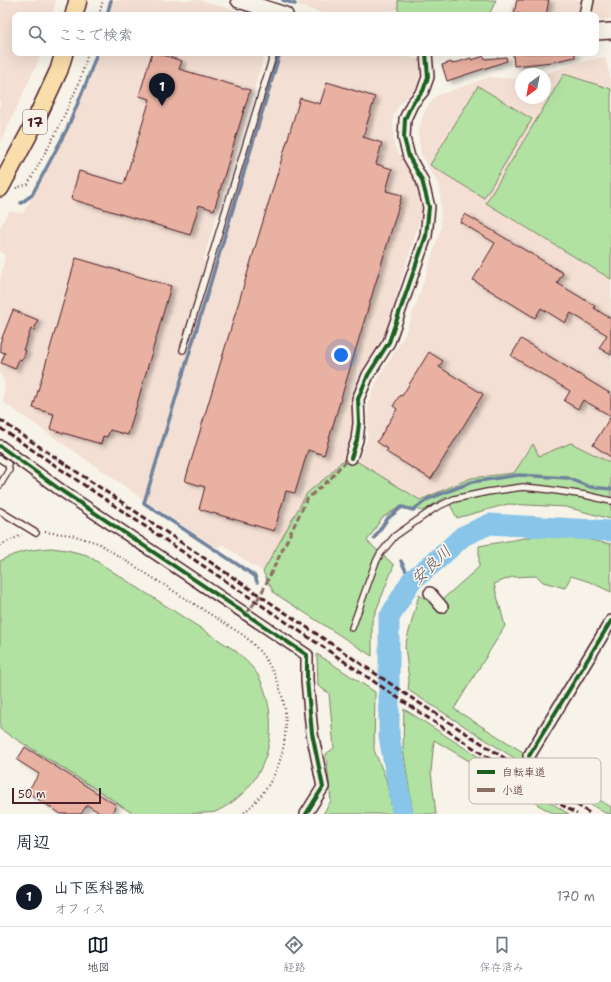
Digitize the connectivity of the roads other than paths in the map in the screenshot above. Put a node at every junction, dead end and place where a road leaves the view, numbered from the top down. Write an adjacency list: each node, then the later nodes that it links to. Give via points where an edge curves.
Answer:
1 (78, 0): 4 (main road)
2 (239, 0): 5 (street)
3 (588, 0): 6 (street)
4 (75, 12)
5 (276, 12)
6 (586, 12)
7 (611, 31): 8 (street)
8 (599, 32)
9 (63, 56): 12 (main road, 17)
10 (273, 56): 13 (lane)
11 (426, 56): 15 (street, via 428,77 423,91 412,104 405,119 404,138 408,157 422,180 429,207 426,236 389,342 368,375 358,399 357,440)
12 (7, 188)
13 (183, 350)
14 (0, 446): 26 (street, via 62,491 307,655 312,733 323,787)
15 (351, 458)
16 (0, 459): 17 (lane, via 8,464 9,470)
17 (0, 485)
18 (611, 501): 24 (lane, via 544,488 523,487 454,499 435,508 395,536 380,554)
19 (0, 511): 20 (lane)
20 (36, 533)
21 (430, 593): 22 (street)
22 (442, 607)
23 (611, 621): 25 (street)
24 (352, 628)
25 (529, 756)
26 (306, 814)

